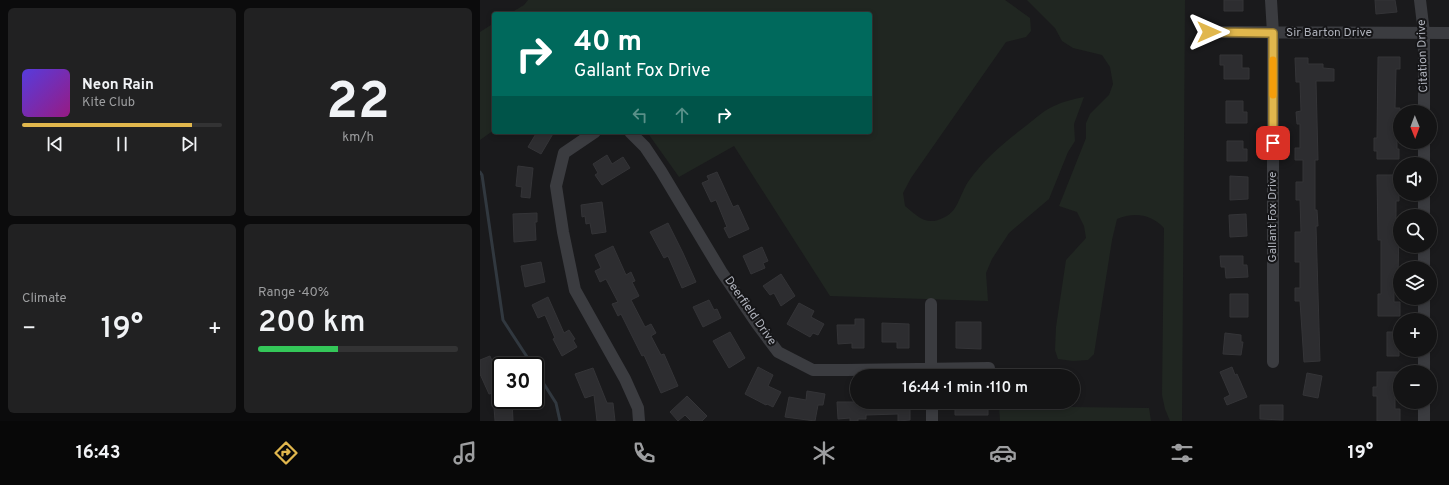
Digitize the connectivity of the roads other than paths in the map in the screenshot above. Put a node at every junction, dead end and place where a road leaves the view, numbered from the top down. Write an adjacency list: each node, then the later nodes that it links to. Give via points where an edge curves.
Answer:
1 (1271, 0): 4 (street, Gallant Fox Drive)
2 (1420, 0): 5 (street, Citation Drive)
3 (1209, 32): 4 (street, Sir Barton Drive)
4 (1273, 33): 5 (street, Sir Barton Drive); 11 (street, Gallant Fox Drive)
5 (1424, 33): 6 (street, Sir Barton Drive); 7 (street, Citation Drive)
6 (1449, 33)
7 (1424, 105)
8 (592, 134): 18 (street, via 564,153 556,186 563,232 575,290 625,378 638,408)
9 (632, 134): 15 (street, Deerfield Drive, via 645,147 721,271 778,352 813,370)
10 (931, 304): 13 (street)
11 (1273, 362)
12 (989, 368): 14 (street, Deerfield Drive)
13 (931, 369)
14 (974, 369)
15 (850, 371)
16 (932, 409): 19 (street)
17 (1424, 409): 20 (street)
18 (639, 421)
19 (932, 421)
20 (1424, 421)

